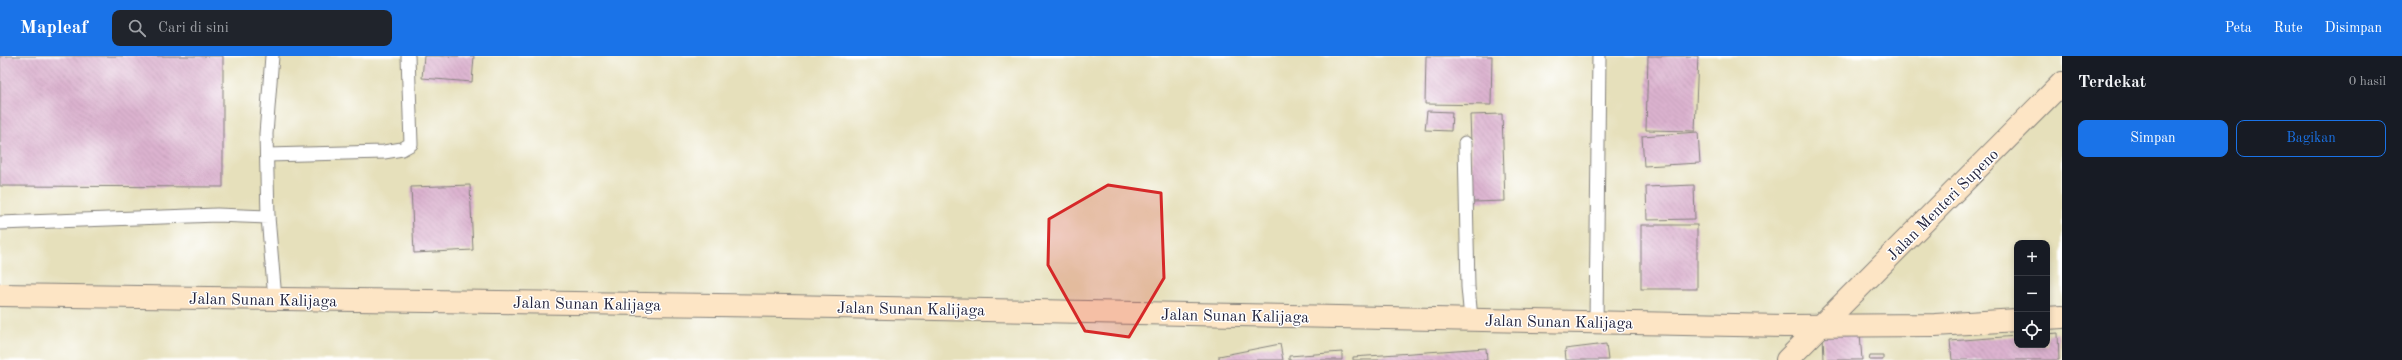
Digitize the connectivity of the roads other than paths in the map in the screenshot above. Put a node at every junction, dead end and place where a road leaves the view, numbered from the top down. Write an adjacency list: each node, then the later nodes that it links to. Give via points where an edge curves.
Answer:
1 (272, 56): 6 (lane)
2 (408, 56): 6 (lane, via 410,144 402,149 384,152)
3 (1600, 56): 15 (lane)
4 (2062, 83): 16 (street, Jalan Menteri Supeno)
5 (1465, 143): 13 (lane)
6 (267, 155): 7 (lane)
7 (268, 218): 8 (lane, via 217,216); 10 (lane)
8 (0, 222)
9 (0, 295): 10 (street, Jalan Sunan Kalijaga)
10 (275, 299): 13 (street, Jalan Sunan Kalijaga)
11 (2062, 317): 12 (street)
12 (2050, 318)
13 (1471, 319): 15 (street, Jalan Sunan Kalijaga)
14 (2014, 320): 16 (street, Jalan Sunan Kalijaga, via 1928,325)
15 (1596, 322): 16 (street, Jalan Sunan Kalijaga)
16 (1822, 325): 17 (street, Jalan Menteri Supeno)
17 (1787, 360)

